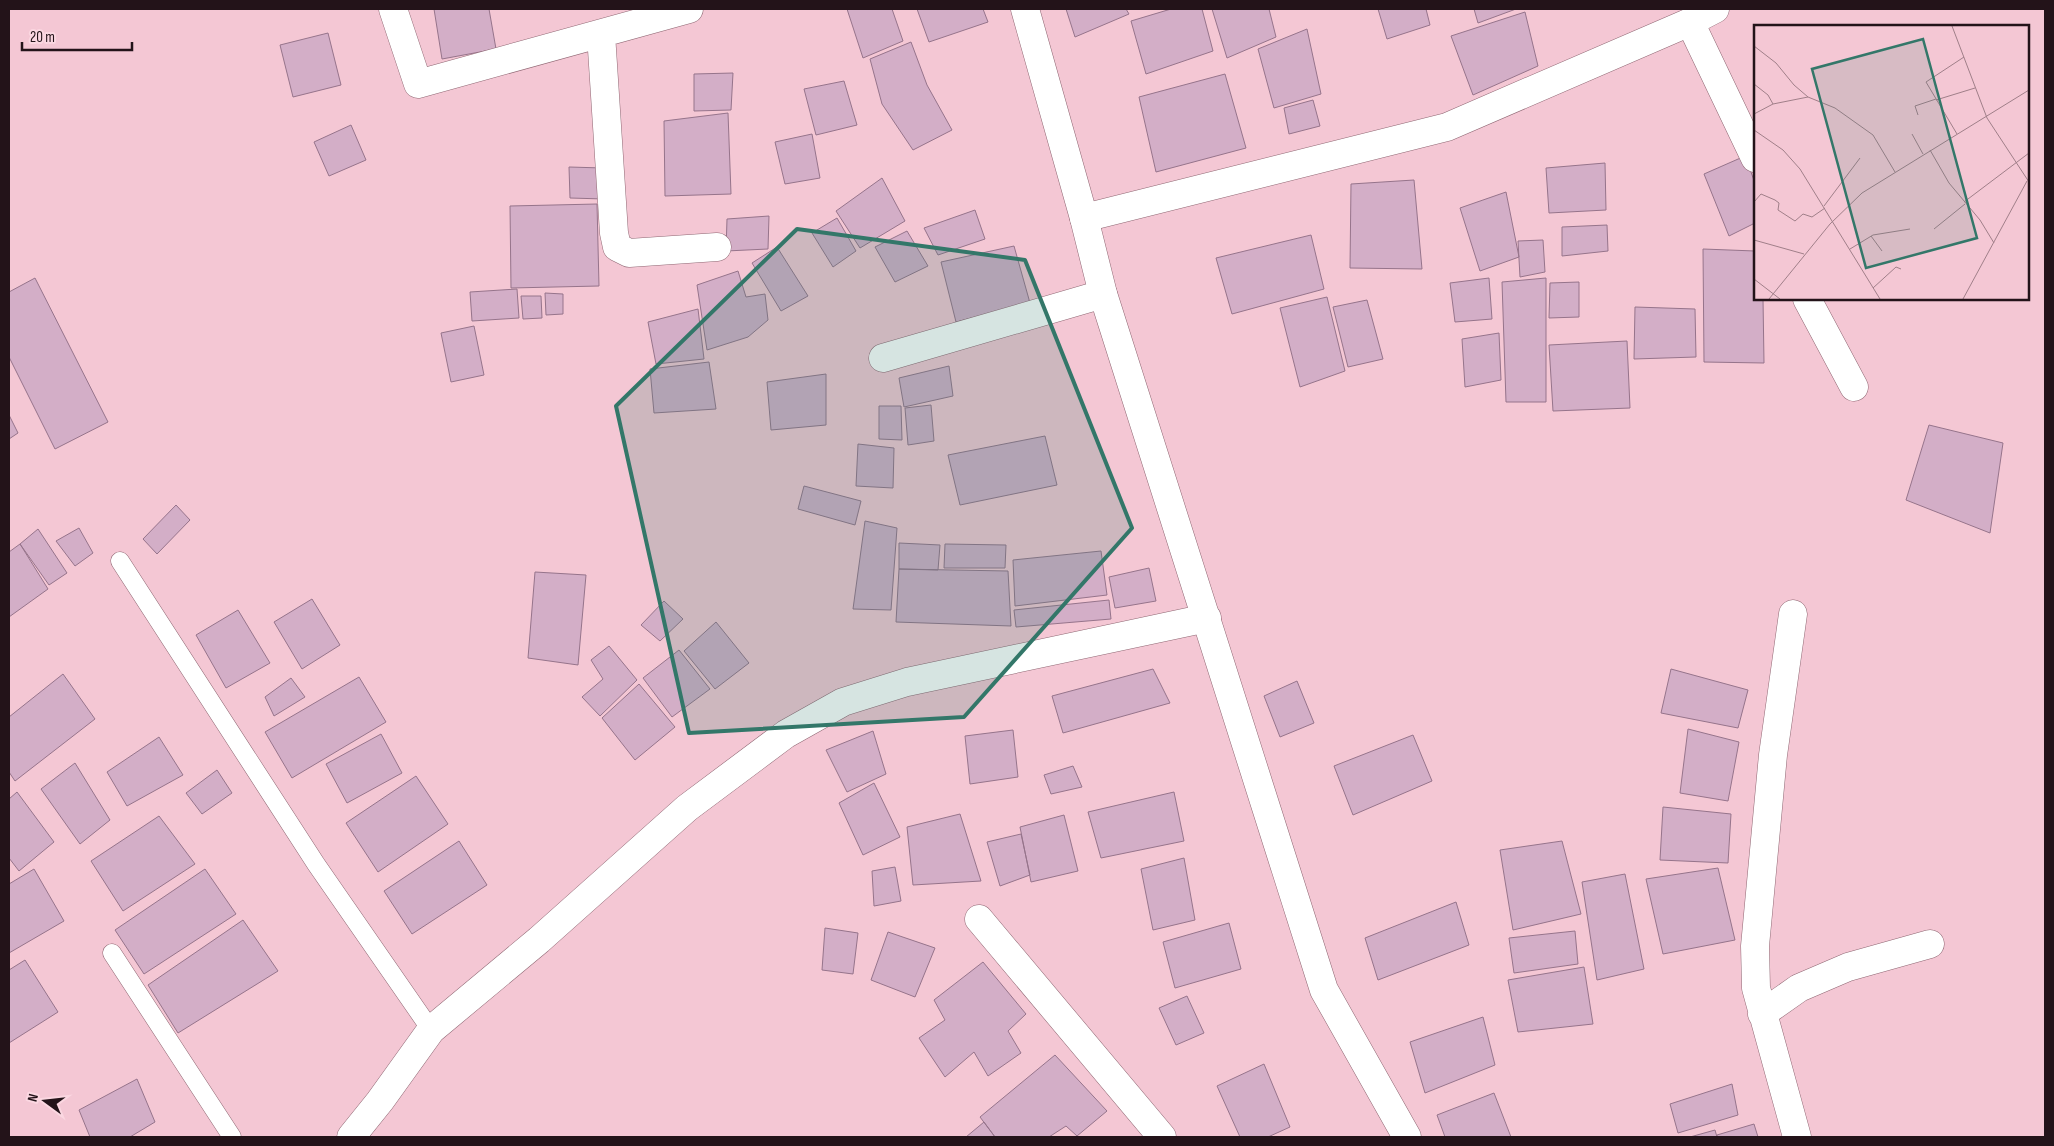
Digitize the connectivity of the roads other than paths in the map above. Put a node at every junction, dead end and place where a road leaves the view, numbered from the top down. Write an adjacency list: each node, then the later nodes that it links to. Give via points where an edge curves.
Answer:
1 (393, 9): 6 (street, via 418,84)
2 (689, 9): 6 (street)
3 (1025, 9): 8 (street)
4 (1715, 9): 5 (street)
5 (1675, 20): 7 (street); 8 (street, via 1447,127)
6 (610, 24): 9 (street, via 614,233 617,247 629,253)
7 (1754, 156)
8 (1084, 218): 10 (street)
9 (717, 247)
10 (1103, 294): 12 (street); 16 (street)
11 (1808, 300): 13 (street)
12 (883, 358)
13 (1854, 387)
14 (120, 561): 21 (lane, via 316,864)
15 (1793, 614): 20 (street, via 1773,755 1755,946 1756,988)
16 (1207, 618): 21 (street, via 907,682 843,702 786,734 687,808 539,940); 25 (street, via 1324,990)
17 (979, 919): 24 (street)
18 (1930, 944): 20 (street, via 1848,967 1799,988)
19 (112, 953): 22 (lane)
20 (1762, 1014): 26 (street)
21 (431, 1030): 23 (street)
22 (232, 1137)
23 (351, 1137)
24 (1162, 1137)
25 (1407, 1137)
26 (1797, 1137)

